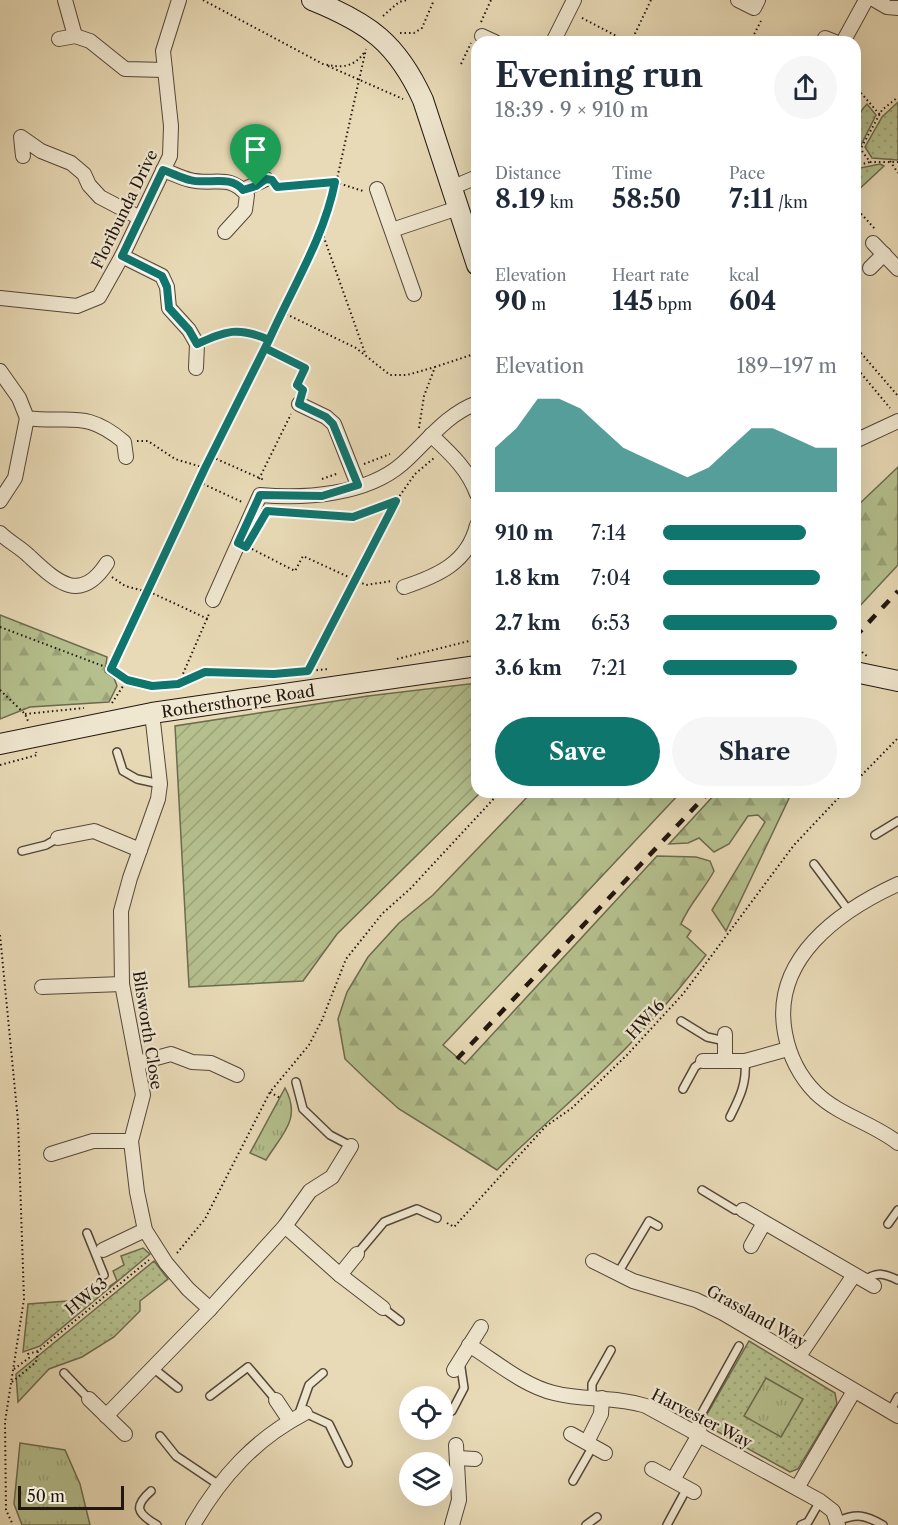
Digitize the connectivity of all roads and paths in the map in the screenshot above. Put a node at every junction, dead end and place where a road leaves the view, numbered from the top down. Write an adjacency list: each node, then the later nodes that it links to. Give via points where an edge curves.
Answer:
1 (64, 0): 15 (street)
2 (179, 0): 23 (street, Floribunda Drive, via 163,51)
3 (203, 0): 22 (path)
4 (312, 0): 21 (street, via 359,21)
5 (407, 0): 14 (path)
6 (434, 0): 21 (path, via 422,28 414,33 402,32)
7 (651, 0): 18 (path)
8 (738, 0): 11 (street)
9 (866, 0): 19 (street)
10 (875, 0): 13 (street)
11 (756, 4)
12 (571, 6): 16 (street); 17 (path)
13 (898, 8)
14 (383, 16)
15 (75, 36): 20 (street); 23 (street, via 90,41 126,69)
16 (556, 36)
17 (619, 36)
18 (632, 36)
19 (846, 36)
20 (59, 39)
21 (388, 43): 27 (street, via 412,77)
22 (323, 64): 24 (path); 24 (path, via 351,65 365,51)
23 (165, 70): 35 (street, Floribunda Drive, via 171,126 170,156)
24 (360, 79): 27 (path); 39 (path)
25 (861, 93): 28 (path)
26 (898, 97): 28 (path, via 882,110)
27 (427, 113): 40 (street)
28 (881, 116): 29 (path)
29 (861, 151): 31 (path)
30 (23, 156): 45 (street, via 21,137 71,164 84,174 100,197)
31 (870, 162): 32 (path); 34 (path)
32 (890, 162): 33 (path); 36 (path)
33 (898, 162)
34 (861, 164)
35 (163, 170): 41 (street, via 189,180 218,180); 45 (street, Floribunda Drive)
36 (898, 173)
37 (266, 179): 39 (path, via 277,187); 41 (street)
38 (471, 180): 40 (street)
39 (335, 182): 42 (path); 47 (path)
40 (451, 188): 43 (street)
41 (243, 190): 48 (street, via 247,195 245,210)
42 (378, 193): 46 (street)
43 (458, 208): 46 (street); 50 (street)
44 (861, 213): 49 (path, via 882,236)
45 (141, 218): 52 (street, Floribunda Drive)
46 (392, 230): 55 (street)
47 (321, 231): 57 (path); 63 (path)
48 (225, 232)
49 (873, 243): 51 (street)
50 (471, 247)
51 (884, 254): 53 (street); 54 (street)
52 (122, 256): 56 (street, Floribunda Drive, via 99,297 77,306); 59 (street, via 162,276 169,308)
53 (870, 267)
54 (898, 269)
55 (414, 294)
56 (0, 298)
57 (282, 312): 58 (path); 63 (path)
58 (269, 340): 59 (path, via 250,332 226,331); 60 (path)
59 (197, 344): 65 (street)
60 (265, 348): 69 (path, via 305,368 297,385 303,390); 78 (path)
61 (861, 353): 68 (path)
62 (471, 355): 64 (path)
63 (366, 356): 64 (path, via 390,375)
64 (435, 367): 73 (path, via 424,396)
65 (196, 368)
66 (0, 370): 71 (street)
67 (861, 373): 72 (path, via 888,403)
68 (898, 396)
69 (299, 404): 81 (street, via 333,424); 82 (path, via 288,418)
70 (471, 406): 73 (street)
71 (27, 418): 75 (street, via 70,417 88,421); 88 (street, via 15,478)
72 (897, 421): 74 (street)
73 (424, 433): 76 (street); 87 (street, via 399,466)
74 (861, 438)
75 (124, 442): 79 (street); 80 (path, via 148,441 175,459)
76 (445, 448): 84 (street); 89 (path, via 415,474)
77 (393, 453): 81 (path)
78 (211, 456): 80 (path); 82 (path)
79 (126, 457)
80 (205, 468): 85 (path)
81 (351, 468): 83 (path); 87 (street)
82 (259, 479): 86 (path)
83 (318, 480)
84 (471, 481)
85 (199, 482): 90 (path); 97 (path)
86 (271, 482)
87 (358, 485): 90 (street, via 322,496 260,495)
88 (1, 499)
89 (396, 501): 90 (path, via 353,517); 95 (path)
90 (260, 509): 93 (street)
91 (0, 533): 94 (street, via 47,575 65,585 96,580)
92 (471, 539): 96 (street, via 466,551 437,576)
93 (238, 543): 95 (path, via 295,571 303,556); 98 (street)
94 (104, 567): 97 (path, via 125,586)
95 (356, 580): 96 (path, via 378,585 392,580); 106 (path)
96 (404, 587)
97 (146, 592): 99 (path); 104 (path)
98 (213, 600): 99 (path)
99 (208, 619): 110 (path)
100 (0, 627): 104 (path)
101 (471, 640): 102 (path)
102 (392, 660)
103 (471, 667): 114 (street, Rothersthorpe Road)
104 (111, 669): 108 (path)
105 (330, 669): 106 (path)
106 (308, 671): 110 (path, via 205,672)
107 (861, 673): 109 (street)
108 (127, 680): 110 (path, via 152,686); 112 (path)
109 (898, 681)
110 (178, 684)
111 (0, 690): 115 (path)
112 (111, 706)
113 (89, 708): 115 (path)
114 (152, 713): 116 (street, Rothersthorpe Road); 121 (street, Blisworth Close)
115 (25, 714): 116 (path)
116 (35, 737): 118 (street, Rothersthorpe Road)
117 (898, 738): 120 (path)
118 (0, 744)
119 (117, 752): 121 (lane, via 123,771)
120 (861, 776)
121 (160, 784): 127 (street, Blisworth Close)
122 (494, 798): 145 (path, HW63, via 365,932 346,959 309,1045)
123 (838, 798): 155 (path, HW16, via 794,845 683,994 627,1055 572,1108 546,1126 454,1227)
124 (898, 821): 125 (lane)
125 (875, 835)
126 (58, 838): 127 (street, via 94,831); 128 (lane)
127 (140, 850): 133 (street, Blisworth Close, via 121,911)
128 (22, 851)
129 (814, 864): 131 (lane)
130 (898, 884): 131 (street)
131 (849, 911): 137 (street, via 820,935 789,975 783,1021)
132 (0, 935): 183 (path, via 18,1121 24,1299)
133 (122, 984): 134 (street); 141 (street, Blisworth Close)
134 (42, 987)
135 (681, 1021): 136 (lane, via 706,1037)
136 (725, 1037): 138 (street)
137 (788, 1048): 140 (street); 149 (street, via 815,1092 836,1110)
138 (725, 1060): 139 (street); 140 (street)
139 (703, 1061): 144 (lane)
140 (745, 1061): 147 (lane, via 742,1092)
141 (138, 1063): 142 (street, via 171,1054 192,1062 211,1062); 148 (street, Blisworth Close, via 143,1095)
142 (237, 1075)
143 (296, 1083): 150 (lane, via 303,1108 330,1135)
144 (682, 1089)
145 (270, 1092): 146 (path); 165 (path, HW63, via 205,1219 186,1244)
146 (280, 1098)
147 (730, 1117)
148 (131, 1141): 151 (street, via 93,1141); 160 (street, Blisworth Close)
149 (898, 1143)
150 (351, 1146): 158 (street, via 332,1177 310,1191)
151 (51, 1154)
152 (702, 1190): 153 (lane, via 735,1210)
153 (743, 1210): 156 (street)
154 (898, 1210): 157 (lane)
155 (437, 1218): 164 (lane, via 417,1209 384,1221)
156 (764, 1222): 162 (street); 171 (street)
157 (888, 1224)
158 (285, 1226): 169 (street); 173 (street)
159 (658, 1226): 167 (lane, via 649,1221)
160 (146, 1230): 163 (street); 165 (street, Blisworth Close)
161 (87, 1233): 163 (lane)
162 (751, 1246)
163 (99, 1252): 168 (lane)
164 (357, 1254): 169 (street)
165 (162, 1258): 173 (street, Blisworth Close); 179 (path, HW63)
166 (593, 1261): 167 (street, Grassland Way)
167 (618, 1273): 180 (street, Grassland Way, via 696,1300)
168 (104, 1275)
169 (340, 1275): 172 (street)
170 (898, 1280): 171 (lane, via 875,1273)
171 (864, 1281): 180 (street)
172 (383, 1308): 174 (lane)
173 (210, 1309): 182 (street)
174 (400, 1321)
175 (481, 1327): 176 (street)
176 (469, 1345): 181 (street); 191 (street, Harvester Way, via 551,1393)
177 (739, 1346): 198 (lane)
178 (611, 1350): 191 (lane, via 592,1384)
179 (38, 1351): 183 (path, HW63, via 28,1354 29,1358); 186 (path, via 36,1362)
180 (799, 1356): 188 (street, Grassland Way)
181 (457, 1365): 194 (lane, via 464,1388)
182 (153, 1368): 187 (lane); 196 (street)
183 (14, 1369): 186 (path)
184 (323, 1373): 197 (lane, via 309,1385)
185 (64, 1374): 192 (lane)
186 (12, 1382): 216 (path, via 5,1422 6,1510)
187 (178, 1388)
188 (854, 1391): 195 (street, Grassland Way); 210 (street)
189 (210, 1396): 193 (lane, via 248,1367)
190 (898, 1397): 195 (lane)
191 (597, 1398): 198 (street, Harvester Way, via 627,1399); 202 (street, via 601,1414)
192 (89, 1399): 196 (street)
193 (276, 1400): 197 (street)
194 (453, 1409)
195 (894, 1414)
196 (106, 1416): 199 (street)
197 (297, 1417): 205 (lane, via 329,1424); 209 (street, via 251,1449)
198 (696, 1431): 207 (street); 210 (street, Harvester Way)
199 (125, 1434)
200 (570, 1434): 202 (street)
201 (160, 1436): 209 (lane, via 176,1456)
202 (590, 1444): 203 (street); 208 (lane)
203 (605, 1454)
204 (475, 1459): 219 (street, via 457,1452 459,1500)
205 (348, 1463)
206 (652, 1469): 207 (street)
207 (673, 1480): 211 (street)
208 (573, 1481)
209 (219, 1485): 218 (street)
210 (797, 1488): 213 (street, Harvester Way)
211 (691, 1490): 221 (lane)
212 (151, 1491): 217 (lane, via 138,1506)
213 (820, 1501): 215 (street, Harvester Way, via 833,1511); 222 (lane, via 808,1522)
214 (597, 1517): 220 (lane)
215 (838, 1523): 223 (lane, via 853,1515 865,1515)
216 (13, 1525)
217 (157, 1525)
218 (193, 1525)
219 (452, 1525)
220 (586, 1525)
221 (667, 1525)
222 (801, 1525)
223 (883, 1525)

